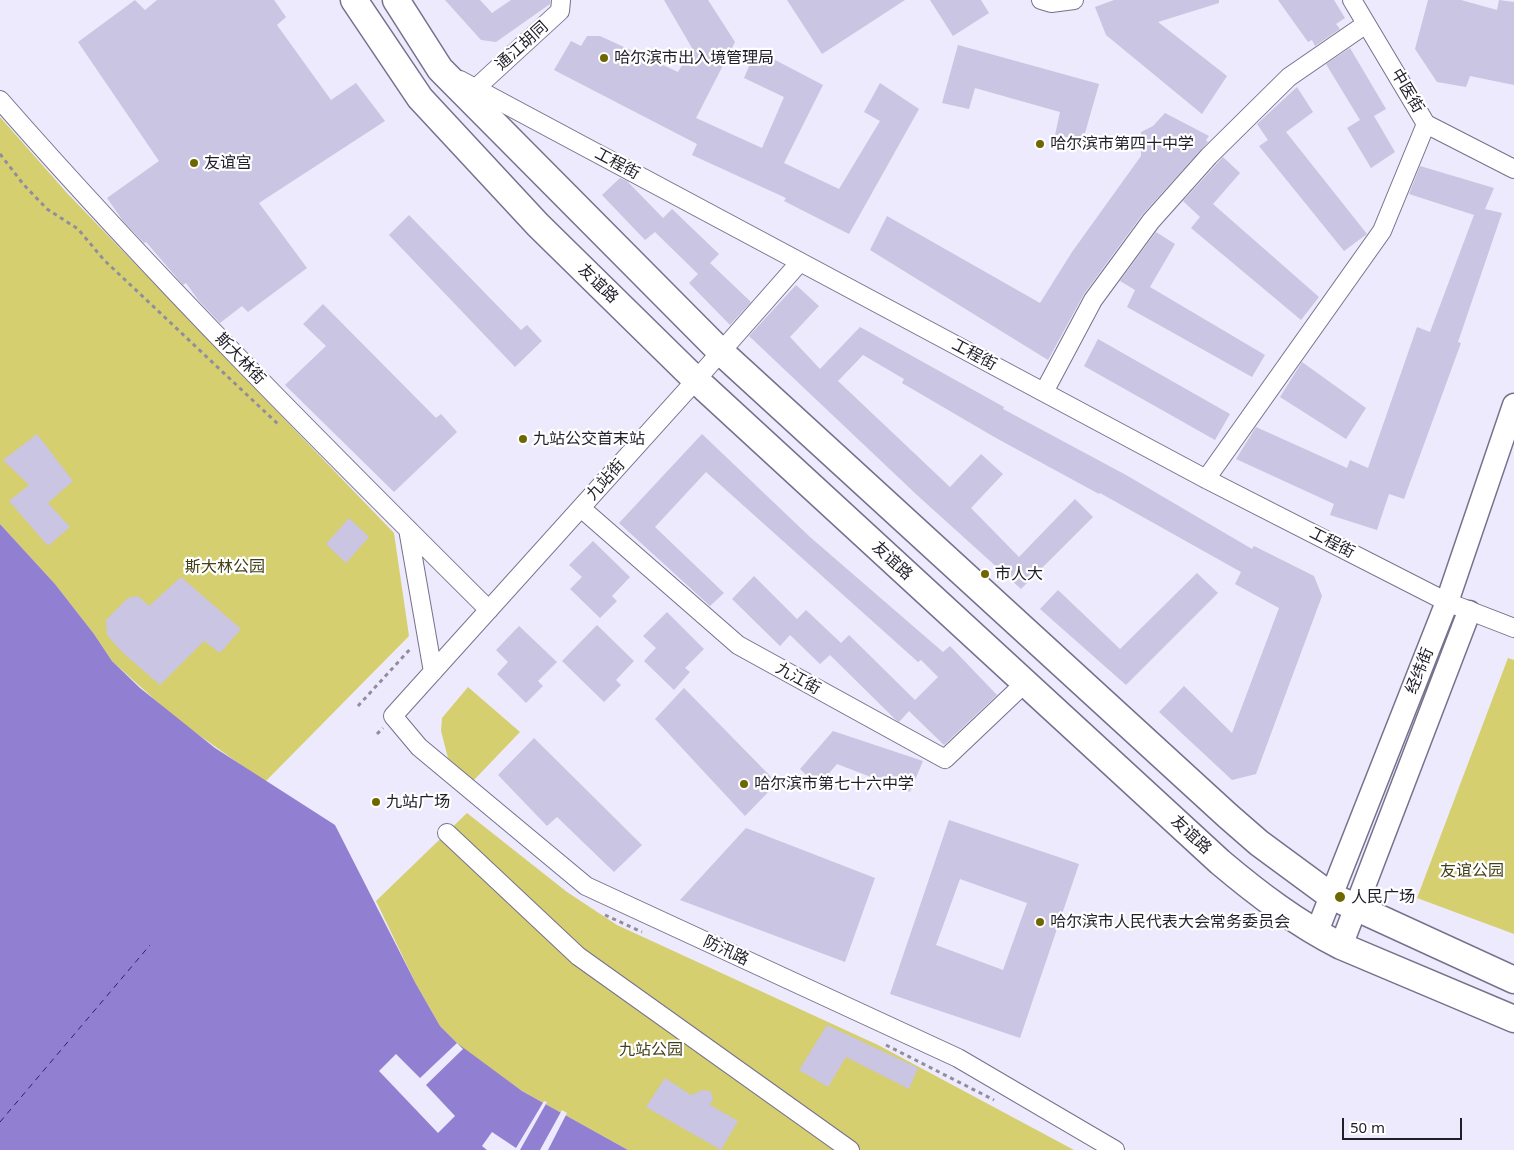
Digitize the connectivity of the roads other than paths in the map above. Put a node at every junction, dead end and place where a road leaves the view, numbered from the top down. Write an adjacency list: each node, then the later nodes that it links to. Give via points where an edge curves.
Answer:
1 (354, 0): 15 (highway, 友谊路, via 420,98 538,225)
2 (396, 0): 8 (highway)
3 (560, 0): 9 (street, 通江胡同, via 560,11)
4 (1041, 0): 5 (street, via 1052,3)
5 (1074, 0)
6 (1352, 0): 7 (street, 中医街)
7 (1366, 24): 11 (street, 中医街); 16 (street, via 1289,77 1209,156 1157,214 1094,300)
8 (440, 69): 9 (street, 工程街); 14 (highway)
9 (476, 88): 13 (street, 工程街)
10 (0, 100): 20 (street, 斯大林街, via 85,196 323,445)
11 (1426, 124): 12 (street, 中医街); 18 (street, via 1382,231)
12 (1514, 169)
13 (800, 262): 14 (street, 九站街); 16 (street, 工程街)
14 (721, 352): 15 (street, 九站街); 29 (highway, via 1228,816)
15 (696, 380): 19 (street, 九站街); 26 (highway, 友谊路)
16 (1044, 392): 18 (street, 工程街)
17 (1514, 405): 21 (main road, 经纬街)
18 (1206, 479): 21 (street, 工程街)
19 (581, 508): 22 (street, 九站街); 26 (street, 九江街, via 738,645 945,759)
20 (408, 529): 22 (street, 斯大林街); 25 (street)
21 (1448, 602): 23 (street, 工程街); 29 (main road, 经纬街)
22 (489, 610): 25 (street, 九站街)
23 (1469, 612): 24 (street, 工程街); 30 (main road, 经纬街)
24 (1514, 628)
25 (433, 672): 27 (street, 九站街)
26 (1025, 683): 31 (highway, 友谊路, via 1220,862 1260,896)
27 (411, 697): 36 (street, 防汛路, via 394,716 419,747 586,886 958,1058)
28 (447, 833): 35 (street, via 578,956)
29 (1331, 896): 30 (highway); 31 (main road, 经纬街)
30 (1355, 909): 32 (main road, 经纬街); 33 (highway)
31 (1316, 934): 32 (highway, 友谊路)
32 (1341, 946): 34 (highway, 友谊路)
33 (1514, 980)
34 (1514, 1019)
35 (850, 1150)
36 (1115, 1150)

